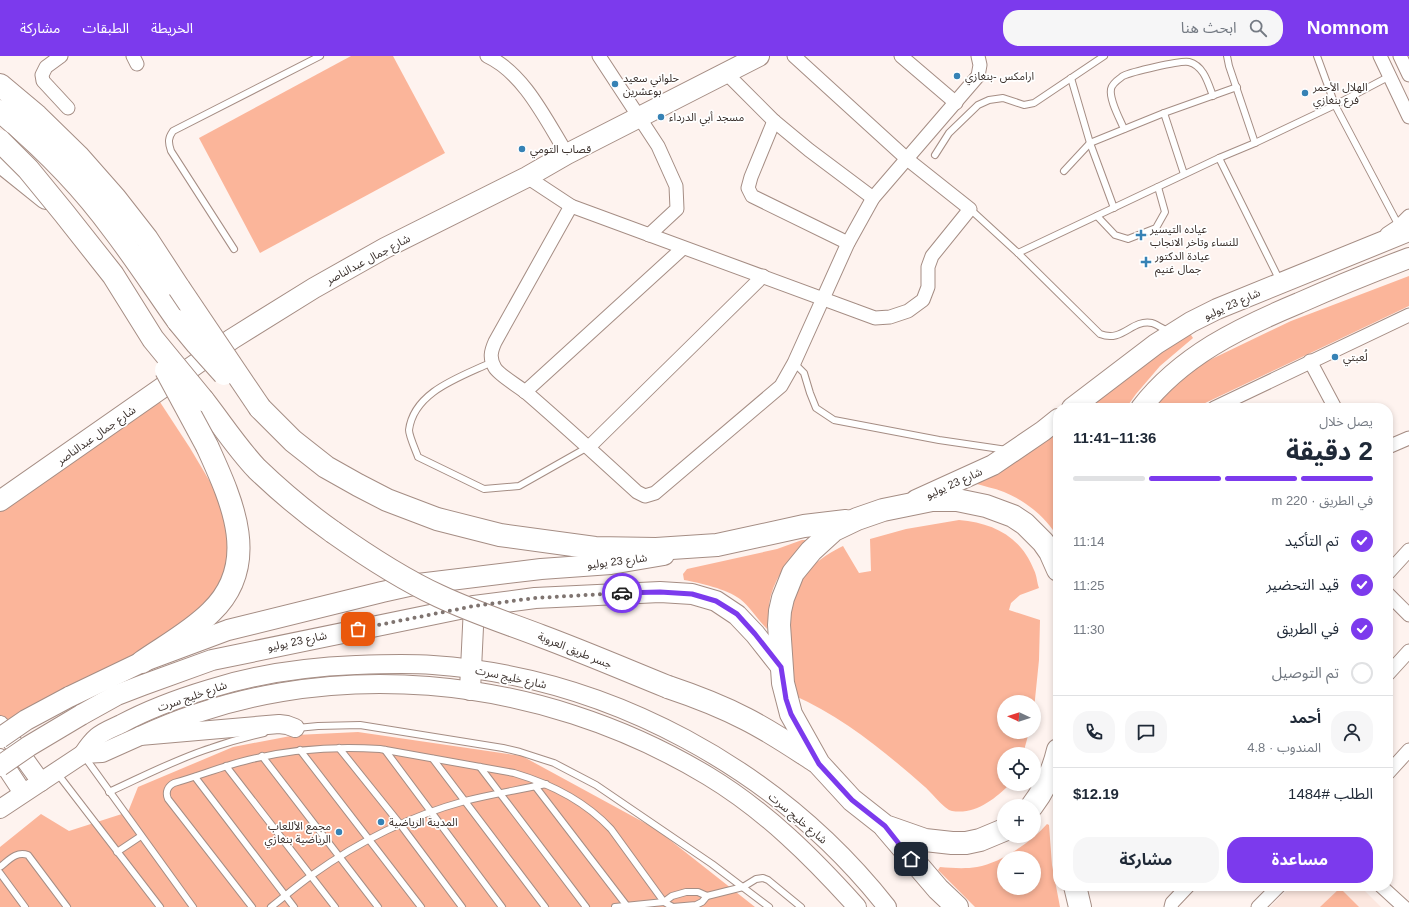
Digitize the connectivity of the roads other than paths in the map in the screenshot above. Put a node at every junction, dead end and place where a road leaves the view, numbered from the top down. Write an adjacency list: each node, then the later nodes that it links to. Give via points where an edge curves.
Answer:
1 (61, 56): 23 (street, via 46,67 42,75 43,82)
2 (320, 56): 55 (lane, via 174,131 169,137 170,151)
3 (599, 56): 26 (street)
4 (759, 56): 14 (main road, شارع جمال عبدالناصر)
5 (794, 56): 38 (street)
6 (901, 56): 21 (street)
7 (978, 56): 21 (street, via 978,76)
8 (1104, 56): 17 (lane)
9 (1227, 56): 19 (lane)
10 (1317, 56): 22 (lane)
11 (1380, 56): 16 (street)
12 (1400, 56): 15 (street)
13 (495, 58): 35 (street, via 516,78 537,105)
14 (726, 73): 26 (main road, شارع جمال عبدالناصر); 28 (street)
15 (1409, 74)
16 (1390, 76): 22 (lane); 27 (street)
17 (1071, 78): 31 (lane, via 1034,102 1024,105 1003,98 983,102); 33 (lane)
18 (0, 85): 72 (highway, bridge, via 78,156 114,198 147,239)
19 (1237, 87): 20 (lane); 34 (lane)
20 (1213, 96): 25 (lane); 30 (lane, via 1204,74 1190,62 1179,62 1124,76 1111,87 1110,96)
21 (956, 103): 29 (street)
22 (1335, 105): 34 (lane); 51 (lane)
23 (68, 108)
24 (0, 111): 72 (highway, bridge, via 36,142 88,198 197,344)
25 (1164, 113): 30 (lane); 41 (lane)
26 (639, 116): 35 (main road, شارع جمال عبدالناصر); 52 (street, via 658,146 676,186 677,197 677,210)
27 (1409, 116)
28 (774, 121): 44 (street); 53 (street, via 750,177 748,188 752,196)
29 (936, 125): 31 (lane); 38 (street)
30 (1124, 129): 33 (lane)
31 (949, 133): 36 (lane)
32 (0, 141): 48 (highway, bridge, via 28,169)
33 (1090, 143): 40 (lane); 46 (lane)
34 (1255, 143): 37 (lane)
35 (567, 154): 42 (main road, شارع جمال عبدالناصر)
36 (935, 155)
37 (1219, 158): 41 (lane); 59 (lane)
38 (907, 159): 44 (street); 47 (street)
39 (0, 161): 48 (highway, bridge)
40 (1064, 171)
41 (1184, 174): 43 (lane)
42 (527, 177): 45 (street); 78 (main road, شارع جمال عبدالناصر, via 385,248 314,288 232,339)
43 (1158, 187): 46 (lane); 49 (lane, via 1165,212 1156,228 1128,239 1115,236)
44 (873, 198): 53 (street)
45 (571, 206): 52 (street); 65 (street, via 495,342 491,352)
46 (1114, 208): 49 (lane)
47 (970, 209): 56 (lane); 60 (street, via 932,256 928,267 928,287 923,300 908,311 890,317 875,318)
48 (64, 213): 63 (highway, bridge, via 113,274)
49 (1097, 216): 56 (lane)
50 (1409, 216): 51 (street)
51 (1404, 229): 59 (main road, شارع 23 يوليو, via 1363,250)
52 (649, 235): 54 (street)
53 (848, 243): 60 (street)
54 (683, 248): 58 (street); 67 (street)
55 (234, 249)
56 (1018, 254): 62 (lane, via 1100,334 1116,336 1136,325 1150,323)
57 (1409, 258): 69 (main road, via 1270,315 1205,349 1179,367)
58 (763, 276): 60 (street); 76 (street)
59 (1281, 282): 62 (main road, شارع 23 يوليو, via 1217,309)
60 (823, 297): 66 (street)
61 (1409, 315): 64 (street)
62 (1172, 334): 68 (main road, شارع 23 يوليو)
63 (153, 340): 89 (highway, bridge, via 164,366 207,446 230,499 239,552 235,575 226,594 213,611 196,626); 106 (highway, جسر طريق العروبة, bridge, via 256,468 304,511 369,558 401,577 480,614 708,701 747,719)
64 (1310, 361): 70 (street); 71 (street)
65 (492, 362): 67 (street, via 496,370); 76 (lane, via 438,388 416,408 409,432 418,457 484,489 519,486)
66 (794, 363): 76 (street, via 781,386 655,493 645,496 637,492); 77 (lane, via 804,373 816,408 834,420)
67 (525, 392): 76 (street)
68 (1079, 403)
69 (1145, 403)
70 (1224, 403)
71 (1332, 403)
72 (260, 408): 81 (highway, via 293,441 326,467 387,500 437,519 500,535 595,548)
73 (1053, 423): 77 (main road, شارع 23 يوليو)
74 (1409, 438): 75 (street)
75 (1393, 445)
76 (589, 447)
77 (1014, 451): 79 (main road, شارع 23 يوليو, via 993,465)
78 (0, 501)
79 (908, 504): 80 (highway); 83 (highway, via 932,500 957,500 1000,510 1013,516 1034,533)
80 (857, 519): 81 (highway, via 804,526 717,545); 90 (highway, via 834,530 810,551 793,573 780,611)
81 (689, 548): 89 (main road, شارع 23 يوليو, via 618,563 541,569 418,584 228,630)
82 (1409, 550): 84 (street)
83 (1053, 559)
84 (1393, 567)
85 (1393, 599): 87 (street)
86 (474, 606): 90 (main road, شارع 23 يوليو, via 535,598 620,593 692,594 716,601 737,614); 91 (main road); 107 (main road, شارع 23 يوليو, bridge, via 212,660 117,695 29,746)
87 (1409, 615)
88 (1409, 651): 92 (street)
89 (142, 662): 97 (main road, شارع 23 يوليو, bridge, via 69,696)
90 (781, 667): 106 (highway, via 791,714)
91 (471, 669): 93 (main road); 102 (main road, شارع خليج سرت, via 410,664 334,666 296,670 223,684 135,716 101,734); 161 (main road, شارع خليج سرت, via 529,680 581,694 623,709 678,734 719,757 798,815 856,870)
92 (1393, 669)
93 (470, 690): 96 (main road, شارع خليج سرت, via 397,684 336,686 291,691 212,709); 160 (main road, شارع خليج سرت, via 571,713 660,749 748,803 786,834)
94 (0, 725): 114 (main road)
95 (295, 728): 96 (main road, via 279,724); 117 (lane, via 239,739 210,748); 134 (lane, via 360,725 503,748 537,757 596,785)
96 (140, 736): 102 (main road, شارع خليج سرت, via 102,753)
97 (0, 738)
98 (339, 748): 99 (lane); 100 (lane); 124 (lane)
99 (300, 750): 103 (lane); 128 (lane)
100 (385, 750): 105 (lane); 123 (lane)
101 (1409, 750): 111 (street)
102 (83, 754): 112 (main road); 117 (lane)
103 (262, 756): 108 (lane); 130 (lane)
104 (0, 758): 118 (main road)
105 (433, 759): 110 (lane); 121 (lane)
106 (819, 764): 125 (highway, via 852,800)
107 (0, 766)
108 (226, 766): 113 (lane); 133 (lane)
109 (1053, 766): 120 (highway)
110 (480, 767): 115 (lane, via 514,773); 119 (lane)
111 (1393, 768)
112 (56, 772): 114 (main road); 129 (lane)
113 (195, 777): 139 (lane); 147 (lane, via 172,785 167,790 167,796)
114 (41, 782): 118 (main road)
115 (546, 784): 116 (lane); 141 (lane, via 576,799 602,819)
116 (535, 786): 119 (lane); 142 (lane)
117 (109, 792): 127 (lane)
118 (23, 793): 122 (main road)
119 (500, 793): 121 (lane); 156 (lane)
120 (1037, 799)
121 (465, 801): 123 (lane); 155 (lane)
122 (0, 809)
123 (432, 812): 124 (lane); 154 (lane)
124 (400, 824): 128 (lane); 153 (lane)
125 (885, 826): 126 (highway, via 926,840 952,843 980,840); 162 (highway, via 933,884)
126 (997, 833)
127 (142, 836): 129 (lane); 146 (lane)
128 (368, 840): 130 (lane); 152 (lane)
129 (117, 852): 145 (lane)
130 (340, 856): 133 (lane); 151 (lane)
131 (0, 867): 144 (lane, via 16,855 28,856)
132 (0, 873): 143 (lane)
133 (311, 876): 139 (lane); 150 (lane)
134 (742, 887): 140 (lane); 158 (lane); 159 (lane, via 763,878)
135 (1076, 891): 163 (highway)
136 (1183, 891): 164 (street)
137 (1275, 891): 165 (street)
138 (1387, 891): 166 (street)
139 (286, 896): 148 (lane); 149 (lane)
140 (707, 896): 141 (lane, via 695,891 686,892 672,896); 141 (lane, via 699,904 687,906 673,907)
141 (664, 902): 142 (lane)
142 (627, 906): 157 (lane)
143 (25, 907)
144 (67, 907)
145 (160, 907)
146 (193, 907)
147 (252, 907)
148 (271, 907)
149 (294, 907)
150 (335, 907)
151 (378, 907)
152 (421, 907)
153 (462, 907)
154 (502, 907)
155 (545, 907)
156 (586, 907)
157 (615, 907)
158 (769, 907)
159 (801, 907)
160 (857, 907)
161 (887, 907)
162 (957, 907)
163 (1080, 907)
164 (1171, 907)
165 (1258, 907)
166 (1404, 907)

